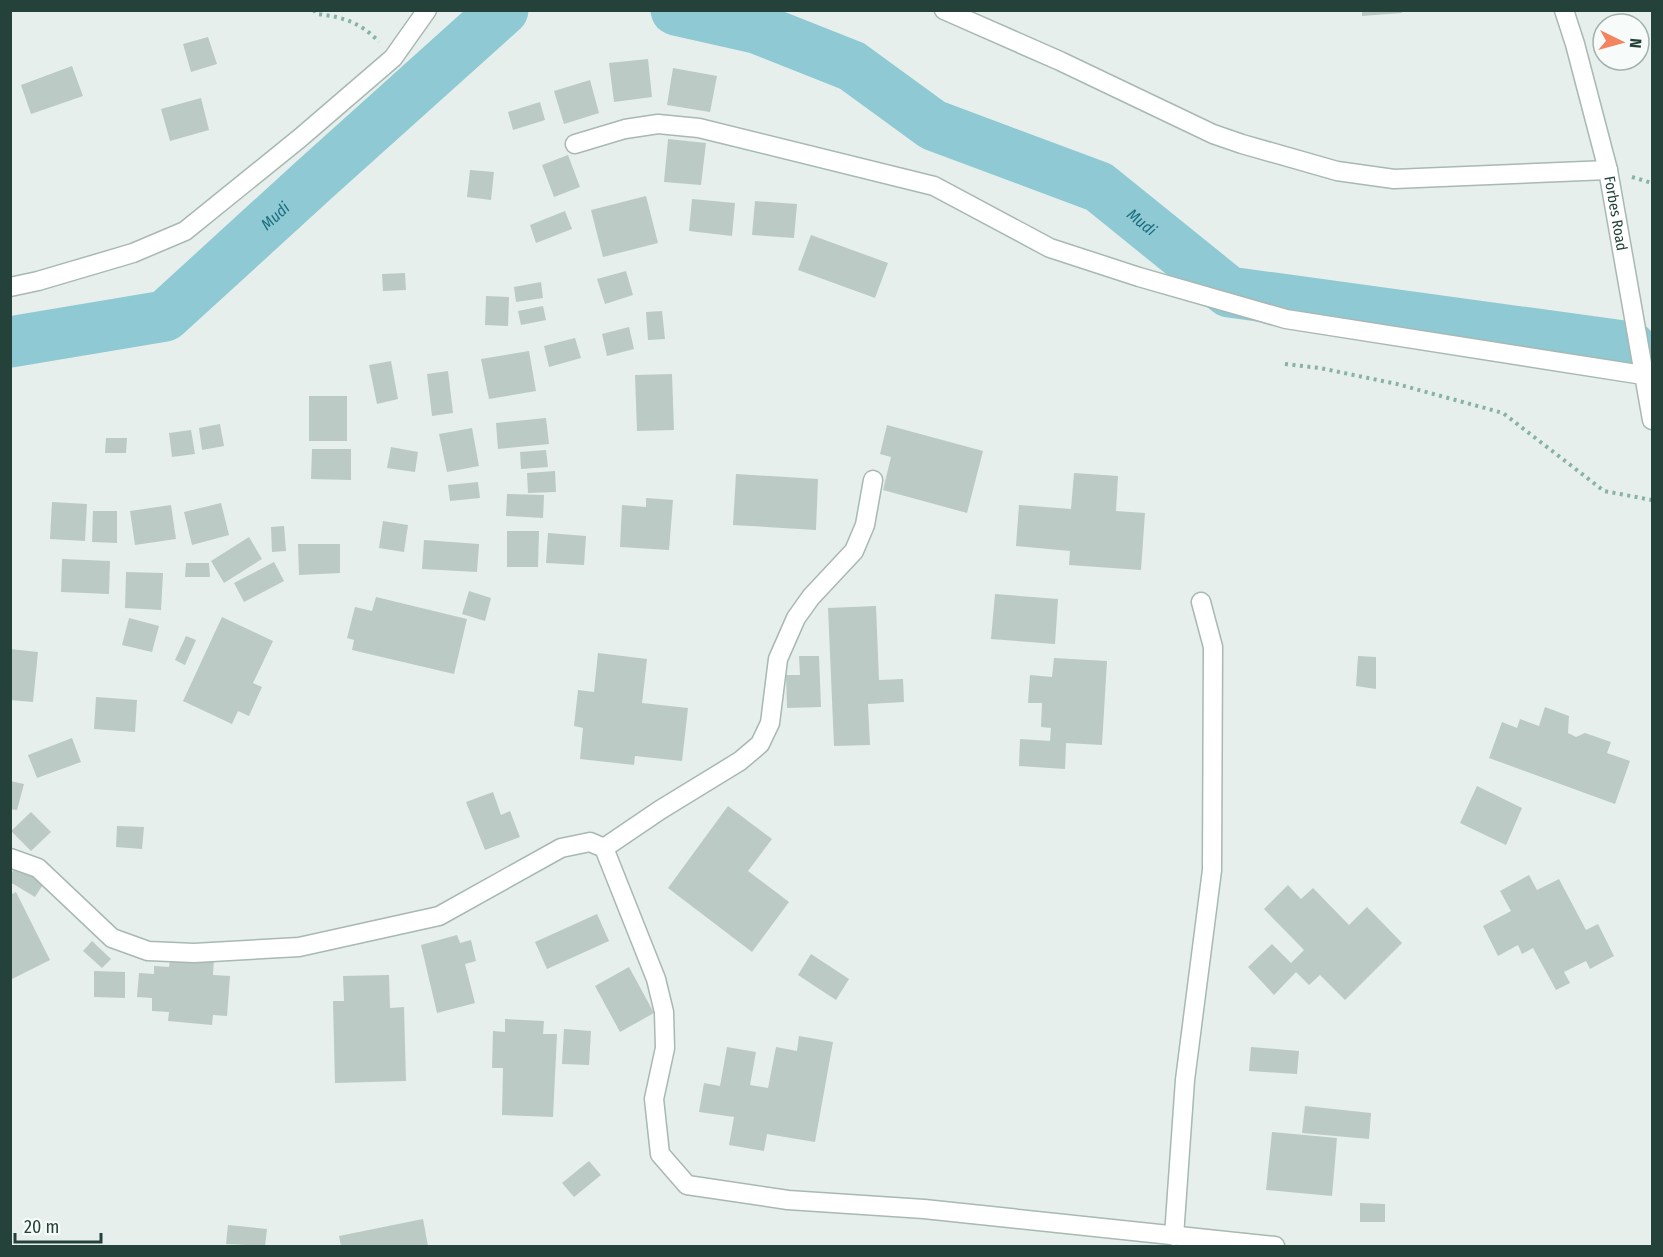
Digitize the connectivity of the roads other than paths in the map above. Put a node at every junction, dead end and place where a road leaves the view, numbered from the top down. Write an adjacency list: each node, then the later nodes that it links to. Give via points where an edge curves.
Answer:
1 (427, 10): 6 (street, via 393,58 185,231 134,253)
2 (944, 10): 5 (street, via 1213,134 1337,171 1394,179)
3 (1564, 10): 5 (street, Forbes Road)
4 (575, 144): 7 (street, via 658,124 699,128 934,186 1050,248 1286,319)
5 (1608, 170): 7 (street, Forbes Road)
6 (10, 287)
7 (1643, 375): 8 (street, Forbes Road)
8 (1653, 420)
9 (873, 480): 11 (street, via 865,525 854,551 796,618 778,659 770,723 760,744 740,761)
10 (1201, 602): 13 (street, via 1213,646 1212,870 1185,1080)
11 (604, 848): 12 (street, via 590,842 561,848 439,916 299,947 194,953 148,951 112,938 38,868); 13 (street, via 656,979 664,1012 664,1048 654,1099 660,1154 687,1185 788,1200 924,1209)
12 (10, 858)
13 (1174, 1236): 14 (street)
14 (1275, 1246)

